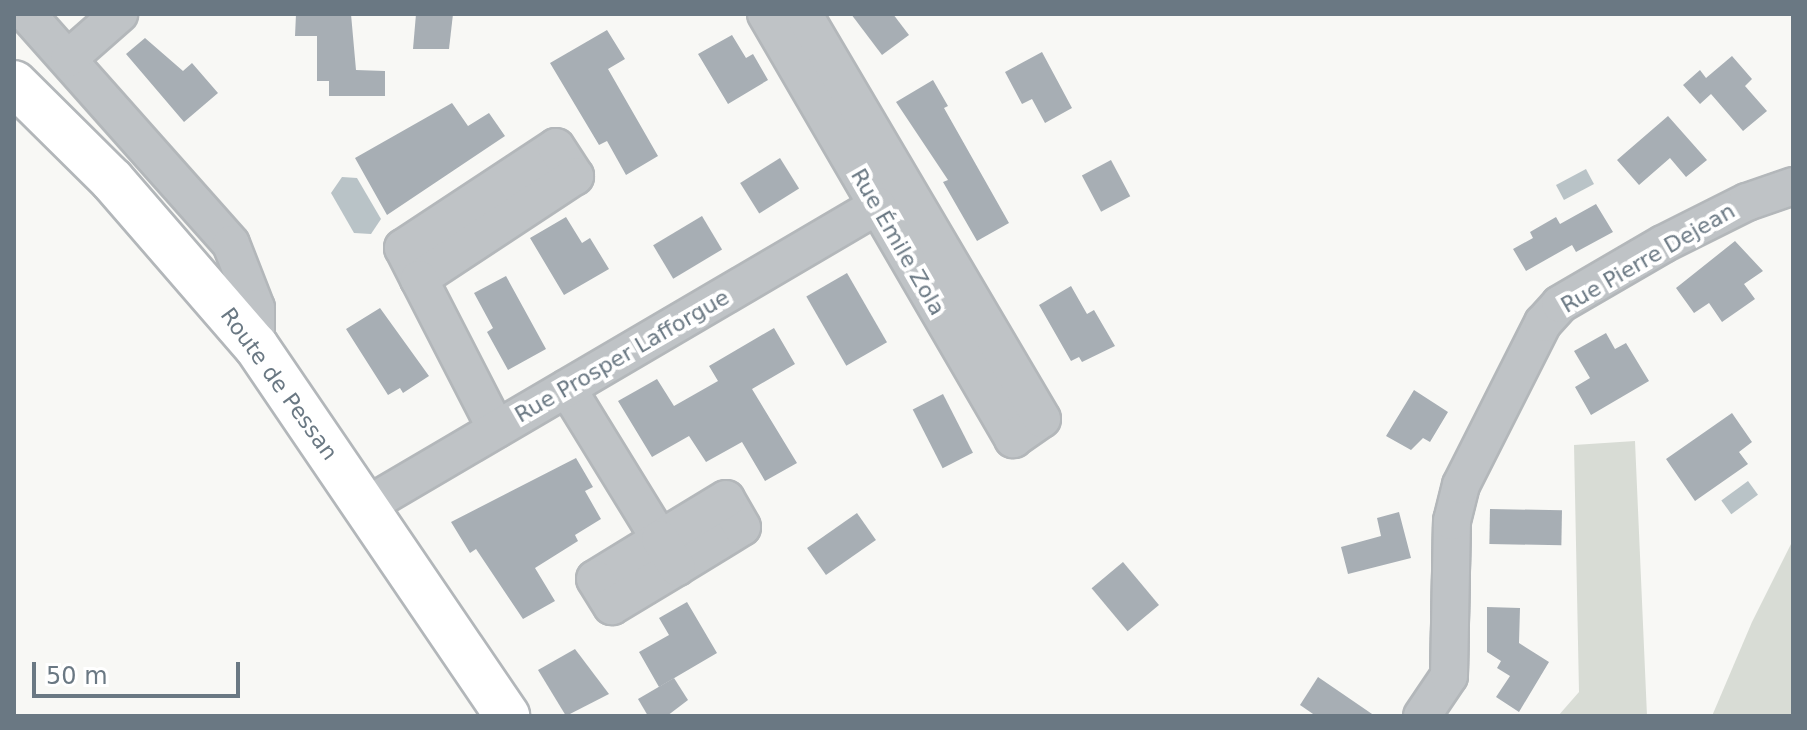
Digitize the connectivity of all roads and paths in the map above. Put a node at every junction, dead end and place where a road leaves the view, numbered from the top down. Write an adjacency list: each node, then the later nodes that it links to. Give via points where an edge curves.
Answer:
1 (27, 14): 5 (street)
2 (119, 14): 5 (street)
3 (766, 14): 8 (street, Rue Émile Zola)
4 (803, 14): 8 (street, Rue Émile Zola, via 1042,419 1013,439)
5 (69, 58): 10 (street, via 231,244 256,308)
6 (14, 83): 10 (main road, Route de Pessan, via 112,180)
7 (1793, 186): 16 (street, Rue Pierre Dejean, via 1747,202 1663,244 1560,304 1543,323 1461,485 1452,521 1449,676)
8 (877, 206): 11 (street, Rue Prosper Lafforgue)
9 (419, 279): 12 (street)
10 (256, 346): 13 (main road, Route de Pessan)
11 (567, 388): 12 (street, Rue Prosper Lafforgue); 14 (street)
12 (496, 429): 13 (street, Rue Prosper Lafforgue)
13 (366, 506): 15 (main road, Route de Pessan)
14 (669, 553)
15 (507, 716)
16 (1422, 716)

